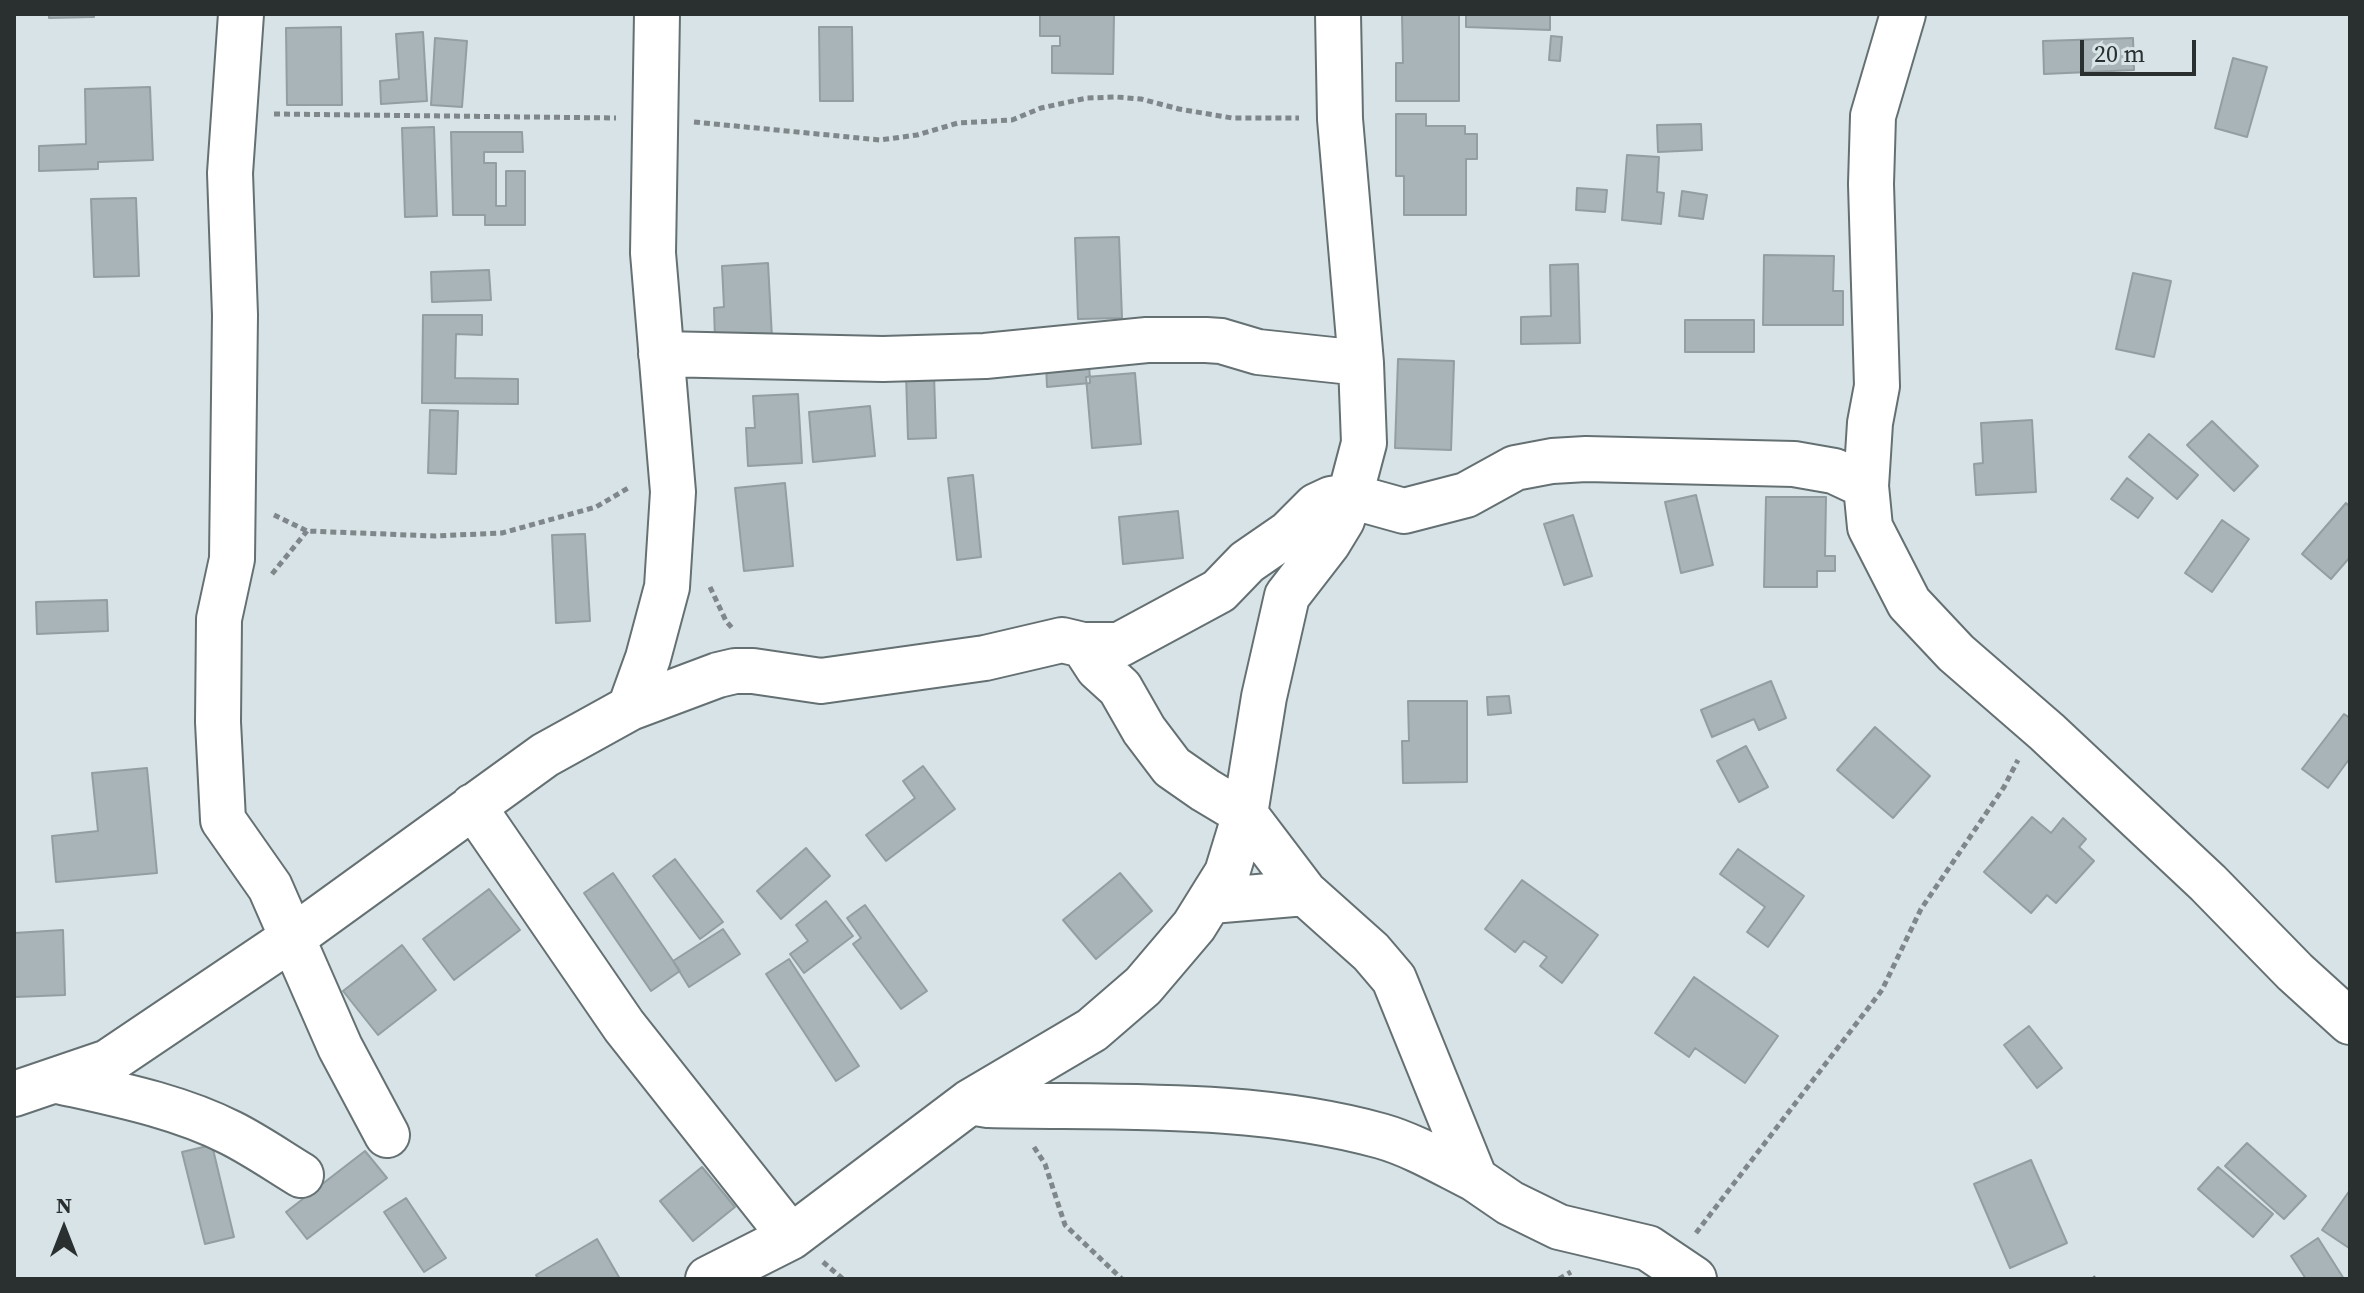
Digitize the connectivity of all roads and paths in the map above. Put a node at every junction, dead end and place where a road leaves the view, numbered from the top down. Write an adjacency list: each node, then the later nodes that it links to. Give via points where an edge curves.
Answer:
1 (241, 14): 5 (street)
2 (657, 14): 6 (street)
3 (1338, 14): 7 (street)
4 (1903, 14): 10 (street, via 1873,116 1877,386)
5 (234, 114): 6 (path); 13 (street)
6 (655, 119): 7 (path, via 880,140 1116,97 1232,118); 8 (street, via 653,253)
7 (1340, 119): 9 (street)
8 (661, 354): 9 (street, via 912,358 1206,340 1258,352); 11 (street)
9 (1361, 363): 15 (street, via 1364,443)
10 (1870, 423): 12 (street, via 1850,448); 14 (street)
11 (669, 445): 13 (path, via 617,496 596,507 502,533 307,531 281,520); 19 (street, via 673,492 667,587)
12 (1794, 464): 14 (street, via 1834,471); 15 (street, via 1552,461 1515,468 1466,495 1404,511)
13 (232, 480): 25 (street, via 232,559 219,619 223,820 270,887)
14 (1866, 486): 20 (street, via 1870,527 1909,603 1956,653)
15 (1350, 496): 17 (street, via 1316,506 1219,591 1119,645); 22 (street, via 1328,543 1287,596)
16 (709, 584): 18 (path, via 726,621)
17 (1083, 645): 18 (street, via 1062,640 985,658 821,681); 22 (street, via 1120,688 1172,767)
18 (776, 675): 19 (street, via 735,671)
19 (630, 708): 21 (street, via 545,755)
20 (2047, 732): 26 (street); 34 (path, via 2021,756 1921,909 1882,990 1690,1242)
21 (473, 806): 25 (street); 33 (street, via 624,1026)
22 (1245, 814): 23 (street); 24 (street, via 1227,873)
23 (1305, 893): 24 (street); 32 (street, via 1394,979)
24 (1211, 901): 29 (street, via 1143,986 1092,1030)
25 (292, 938): 27 (street, via 108,1062); 30 (street, via 340,1047)
26 (2350, 1022)
27 (58, 1081): 28 (street); 31 (street, via 194,1117 232,1133)
28 (14, 1094)
29 (979, 1103): 32 (street, via 1211,1111 1333,1125 1384,1137); 33 (street); 36 (path, via 1037,1149 1065,1225)
30 (387, 1135)
31 (301, 1175)
32 (1475, 1179): 34 (street, via 1559,1227 1648,1248)
33 (791, 1237): 35 (street)
34 (1680, 1270)
35 (708, 1279)
36 (1122, 1279)

